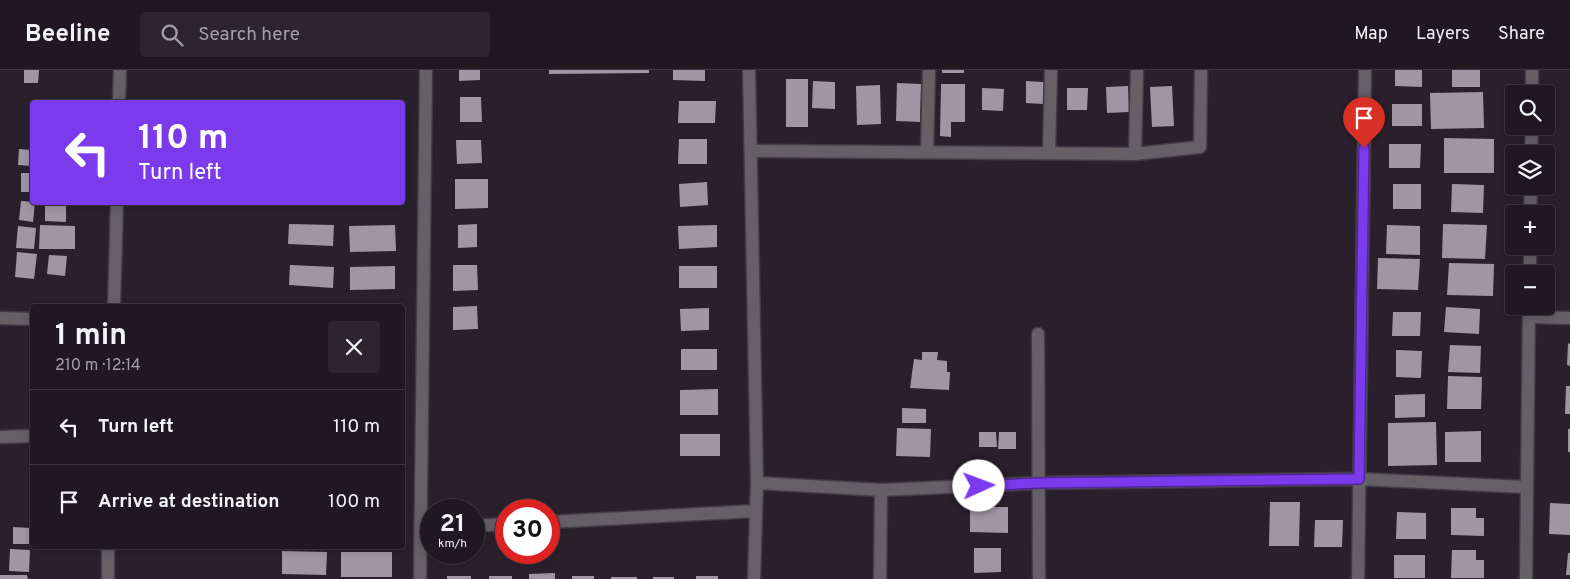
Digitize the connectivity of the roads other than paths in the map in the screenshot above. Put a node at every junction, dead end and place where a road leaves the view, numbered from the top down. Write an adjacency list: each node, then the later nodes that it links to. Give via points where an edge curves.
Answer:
1 (120, 70): 11 (street)
2 (426, 70): 31 (street)
3 (749, 70): 12 (street)
4 (929, 70): 13 (street)
5 (1051, 70): 14 (street)
6 (1137, 70): 15 (street)
7 (1200, 70): 15 (street, via 1200,147)
8 (1365, 70): 26 (street)
9 (1532, 70): 10 (street)
10 (1532, 85)
11 (119, 100)
12 (751, 151): 13 (street); 27 (street)
13 (927, 152): 14 (street)
14 (1049, 153): 15 (street)
15 (1135, 154)
16 (117, 205): 17 (street)
17 (114, 304)
18 (1529, 315): 29 (street)
19 (1552, 315): 21 (street)
20 (0, 318): 22 (street)
21 (1570, 318)
22 (30, 319)
23 (1038, 334): 28 (street)
24 (30, 436): 25 (street)
25 (0, 437)
26 (1359, 479): 28 (street); 29 (street); 41 (street)
27 (757, 483): 30 (street); 32 (street)
28 (1038, 483): 30 (street); 40 (street)
29 (1527, 487): 42 (street)
30 (881, 490): 39 (street)
31 (426, 499)
32 (756, 511): 33 (street); 38 (street)
33 (560, 521)
34 (108, 549): 36 (street)
35 (422, 564): 37 (street)
36 (108, 579)
37 (420, 579)
38 (754, 579)
39 (880, 579)
40 (1039, 579)
41 (1358, 579)
42 (1526, 579)

